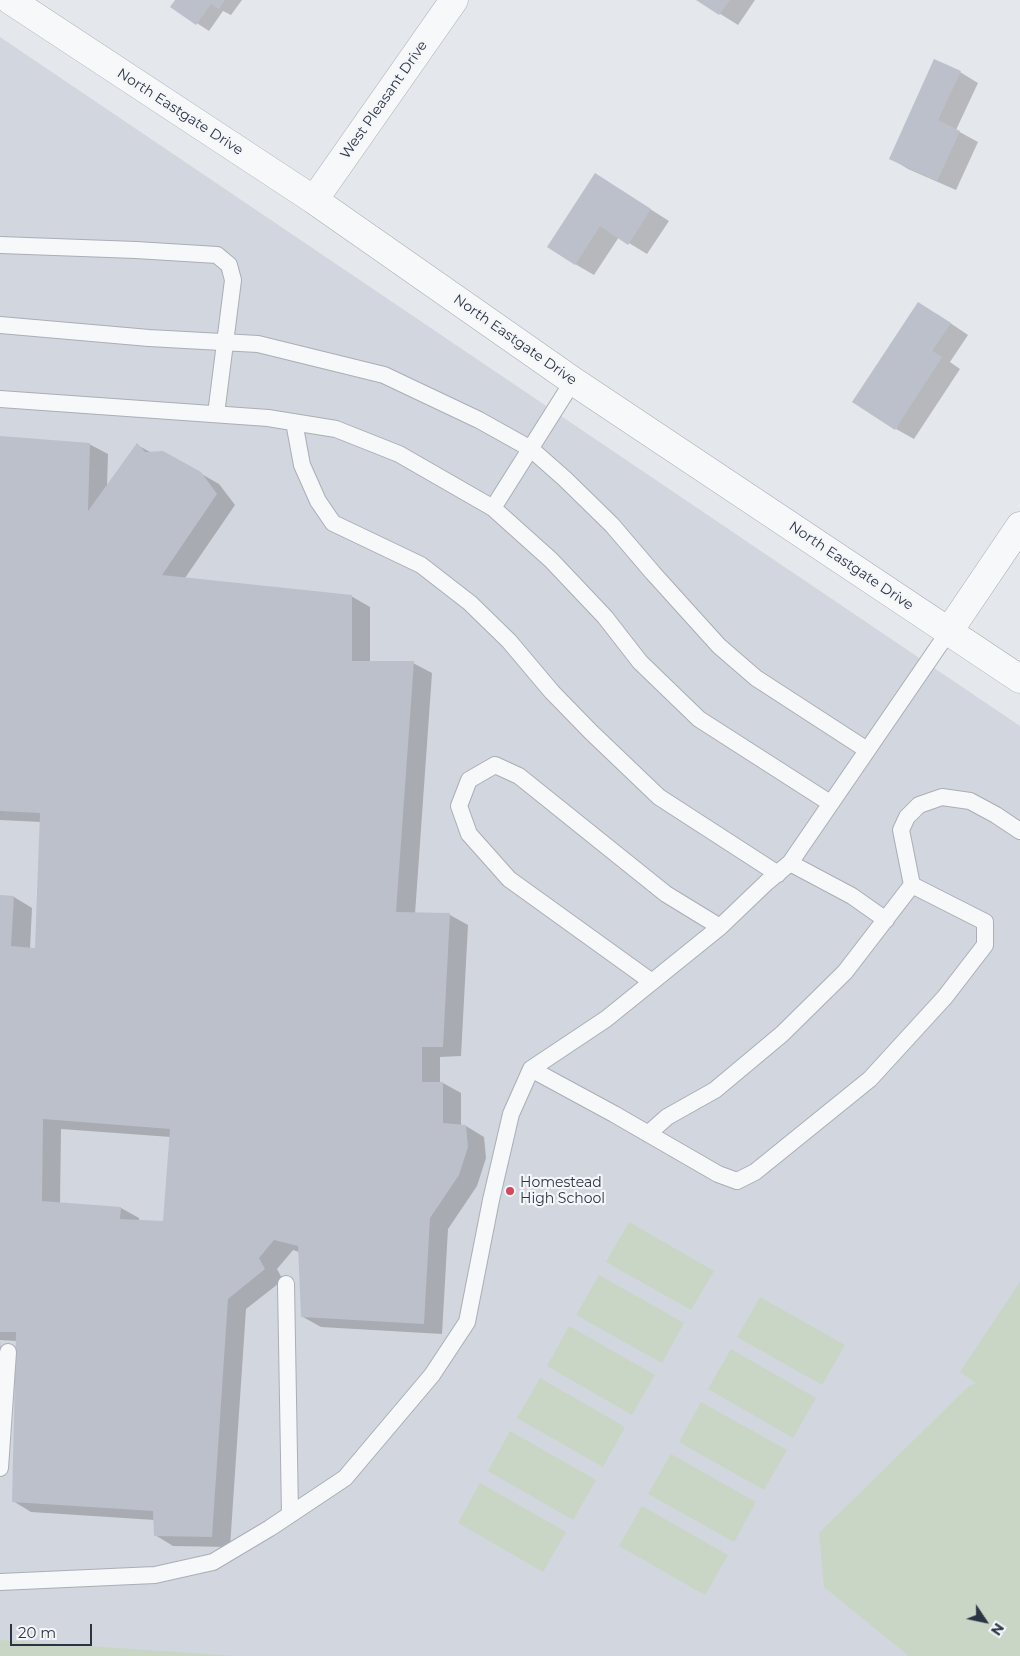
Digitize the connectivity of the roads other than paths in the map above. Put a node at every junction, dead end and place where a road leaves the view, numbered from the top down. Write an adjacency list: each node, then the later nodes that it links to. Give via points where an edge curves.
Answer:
1 (10, 0): 3 (street, North Eastgate Drive)
2 (454, 0): 3 (street, West Pleasant Drive)
3 (314, 200): 7 (street, North Eastgate Drive)
4 (0, 245): 6 (lane, via 218,255 229,265 233,280)
5 (0, 325): 6 (lane)
6 (226, 342): 9 (lane); 11 (lane, via 258,344 384,375 479,420)
7 (573, 381): 11 (lane); 14 (street, North Eastgate Drive)
8 (0, 399): 9 (lane)
9 (216, 414): 10 (lane)
10 (294, 422): 12 (lane, via 336,429 398,454); 19 (lane, via 302,465 332,523 421,564 470,603 503,635 552,692 659,797)
11 (531, 449): 12 (lane); 16 (lane, via 612,525 719,646 756,678)
12 (493, 508): 17 (lane, via 551,560 605,617 640,662 699,719)
13 (1020, 526): 14 (street)
14 (949, 631): 15 (street, North Eastgate Drive); 16 (lane)
15 (1020, 679)
16 (867, 750): 17 (lane)
17 (830, 803): 19 (lane)
18 (1020, 831): 20 (lane, via 970,801 942,797 919,805 907,817 902,830)
19 (784, 868): 21 (lane, via 852,896); 22 (lane)
20 (912, 885): 21 (lane); 25 (lane, via 985,922 985,945 945,997 870,1079 755,1172 737,1181 718,1174)
21 (886, 920): 25 (lane, via 845,972 782,1034 715,1090 667,1117)
22 (720, 927): 23 (lane); 23 (lane, via 666,894 519,776 495,765 469,780 459,806 469,834 509,879)
23 (652, 982): 24 (lane, via 606,1019)
24 (531, 1069): 25 (lane); 29 (lane, via 511,1114 467,1322 432,1374 344,1478)
25 (648, 1134)
26 (286, 1284): 29 (lane)
27 (8, 1352): 28 (lane)
28 (0, 1468)
29 (290, 1514): 30 (lane, via 213,1562 155,1575)
30 (0, 1582)

